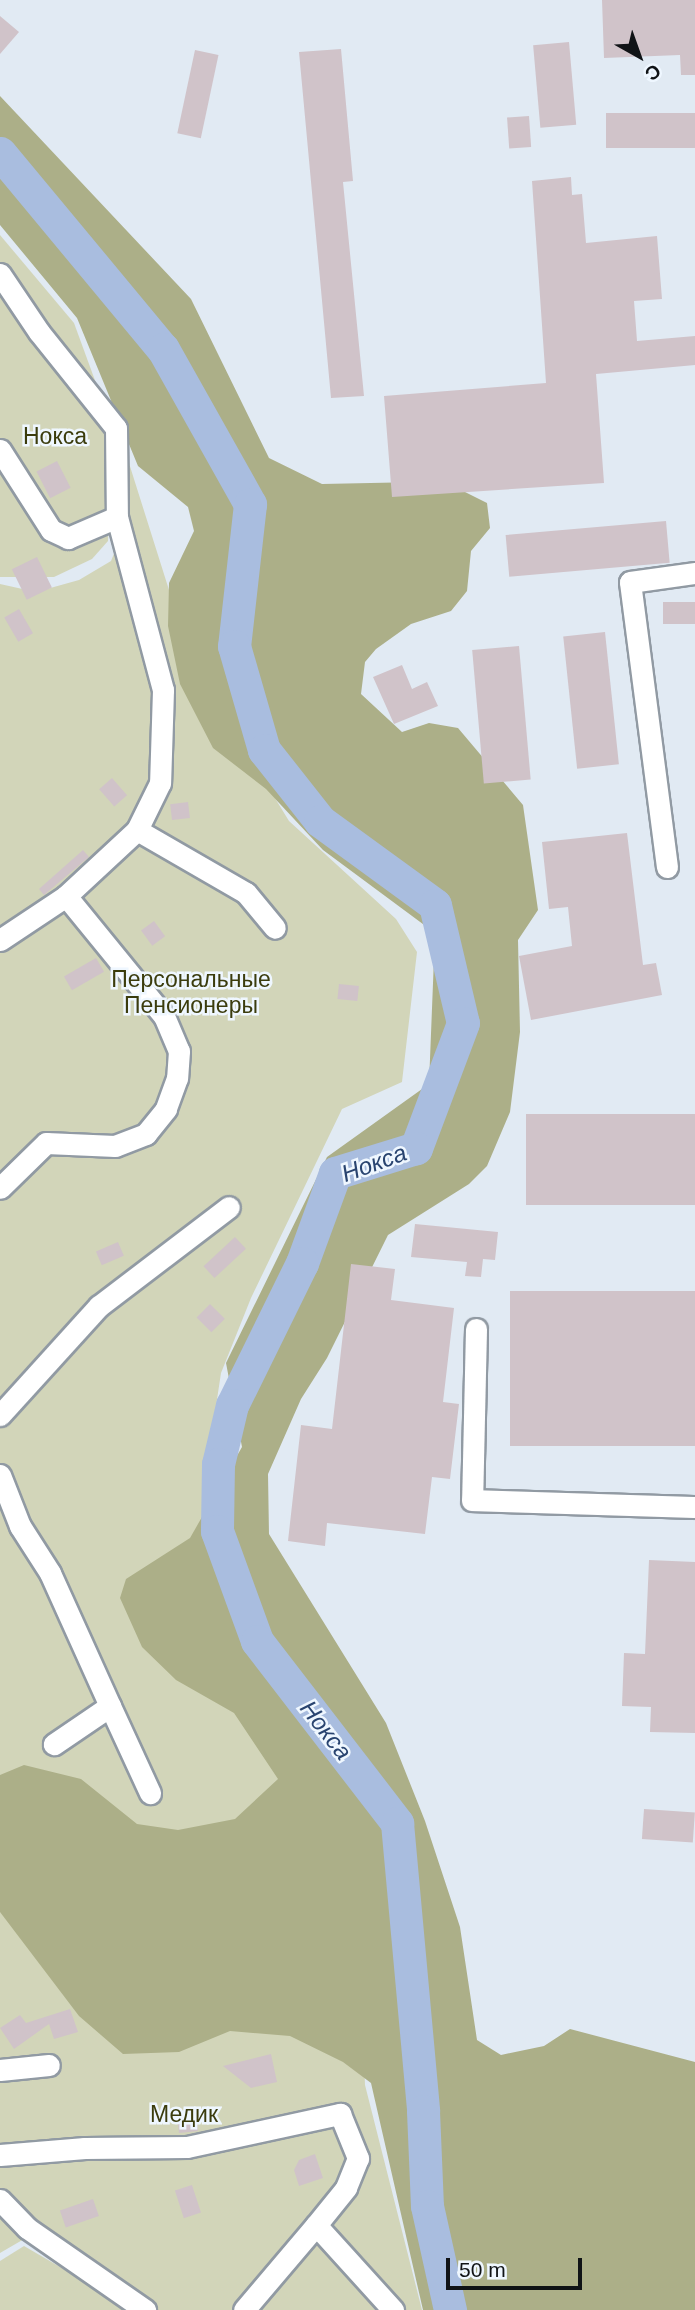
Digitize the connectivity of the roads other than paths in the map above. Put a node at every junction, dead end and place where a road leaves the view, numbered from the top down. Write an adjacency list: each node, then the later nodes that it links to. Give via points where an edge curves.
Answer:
1 (0, 274): 3 (lane, via 39,332 116,428)
2 (0, 450): 3 (lane, via 51,530 68,538)
3 (117, 517): 5 (lane, via 163,690 160,783)
4 (695, 573): 6 (lane, via 630,582)
5 (138, 830): 7 (lane); 8 (lane, via 246,893)
6 (667, 867)
7 (66, 896): 9 (lane); 10 (lane, via 164,1016 179,1051 177,1077 166,1109 146,1134 115,1146 46,1143)
8 (275, 928)
9 (0, 940)
10 (0, 1188)
11 (229, 1207): 13 (lane, via 99,1306)
12 (476, 1329): 15 (lane, via 472,1500)
13 (0, 1415)
14 (0, 1475): 16 (lane, via 20,1526 50,1573)
15 (695, 1507)
16 (110, 1706): 17 (lane); 18 (lane)
17 (54, 1744)
18 (150, 1793)
19 (49, 2065): 20 (lane)
20 (0, 2070)
21 (0, 2155): 23 (lane, via 187,2147 340,2114 358,2158 346,2188)
22 (0, 2200): 24 (lane, via 27,2228)
23 (316, 2225): 25 (lane); 26 (lane)
24 (145, 2310)
25 (244, 2310)
26 (393, 2310)

